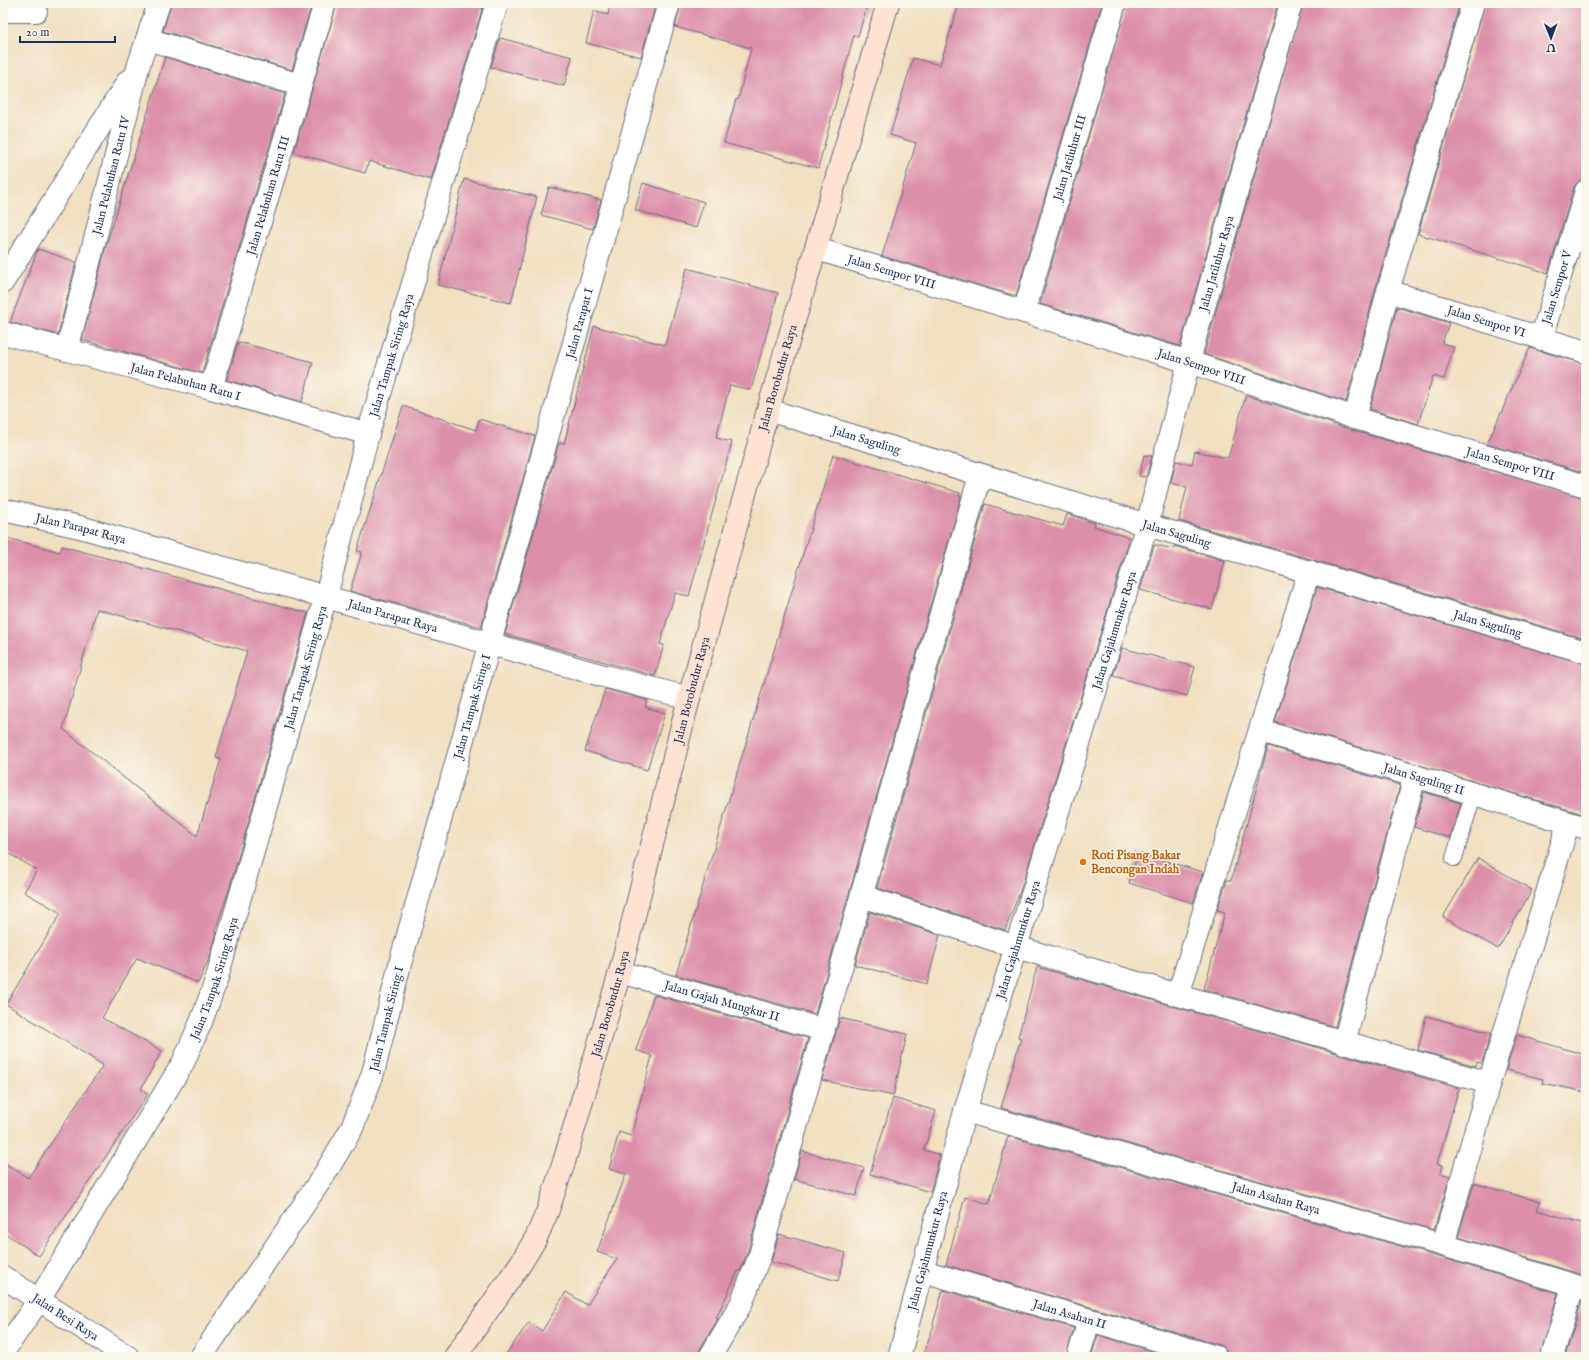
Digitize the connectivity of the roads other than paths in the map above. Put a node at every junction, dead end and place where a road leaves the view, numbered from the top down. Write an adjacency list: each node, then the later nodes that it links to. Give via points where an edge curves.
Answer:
1 (159, 3): 11 (street, Jalan Pelabuhan Ratu IV)
2 (325, 3): 13 (street, Jalan Pelabuhan Ratu III)
3 (497, 3): 27 (street, Jalan Tampak Siring Raya)
4 (669, 3): 34 (street, Jalan Parapat I)
5 (888, 3): 15 (street, Jalan Borobudur Raya)
6 (1114, 3): 18 (street, Jalan Jatiluhur III)
7 (1291, 3): 23 (street, Jalan Jatiluhur Raya)
8 (1473, 3): 17 (street)
9 (3, 11): 10 (street)
10 (36, 11)
11 (147, 39): 12 (street, Jalan Pelabuhan Ratu IV); 13 (street)
12 (139, 64): 16 (street); 21 (street, Jalan Pelabuhan Ratu IV)
13 (300, 85): 24 (street, Jalan Pelabuhan Ratu III)
14 (1586, 191): 20 (street, Jalan Sempor V)
15 (817, 249): 18 (street, Jalan Sempor VIII); 25 (street, Jalan Borobudur Raya)
16 (3, 282)
17 (1388, 291): 20 (street, Jalan Sempor VI); 26 (street)
18 (1024, 312): 23 (street, Jalan Sempor VIII)
19 (3, 333): 21 (street, Jalan Pelabuhan Ratu I)
20 (1542, 339): 22 (street, Jalan Sempor VI)
21 (67, 350): 24 (street, Jalan Pelabuhan Ratu I)
22 (1586, 352)
23 (1189, 362): 26 (street, Jalan Sempor VIII); 31 (street, Jalan Jatiluhur Raya)
24 (211, 388): 27 (street, Jalan Pelabuhan Ratu I)
25 (768, 410): 28 (street, Jalan Saguling); 36 (street, Jalan Borobudur Raya)
26 (1354, 418): 29 (street, Jalan Sempor VIII)
27 (368, 434): 33 (street, Jalan Tampak Siring Raya)
28 (980, 475): 31 (street, Jalan Saguling); 42 (street)
29 (1586, 486)
30 (3, 510): 33 (street, Jalan Parapat Raya, via 80,527)
31 (1147, 525): 32 (street, Jalan Saguling); 43 (street, Jalan Gajahmunkur Raya)
32 (1309, 571): 35 (street, Jalan Saguling); 37 (street)
33 (326, 596): 34 (street, Jalan Parapat Raya); 54 (street, Jalan Tampak Siring Raya, via 216,980 201,1022 183,1063)
34 (490, 644): 36 (street, Jalan Parapat Raya); 58 (street, Jalan Tampak Siring I, via 362,1106 324,1175)
35 (1586, 652)
36 (689, 698): 44 (street, Jalan Borobudur Raya)
37 (1261, 731): 38 (street, Jalan Saguling II); 45 (street)
38 (1415, 776): 39 (street, Jalan Saguling II); 47 (street)
39 (1474, 795): 40 (street, Jalan Saguling II); 41 (lane)
40 (1577, 826): 48 (street)
41 (1454, 858)
42 (862, 896): 43 (street); 46 (street)
43 (1016, 947): 45 (street); 49 (street, Jalan Gajahmunkur Raya)
44 (620, 972): 46 (street, Jalan Gajah Mungkur II); 59 (street, Jalan Borobudur Raya, via 548,1210 536,1238 521,1263)
45 (1178, 995): 47 (street)
46 (824, 1030): 60 (street, via 760,1255 741,1304)
47 (1344, 1043): 48 (street)
48 (1489, 1083): 50 (street)
49 (965, 1111): 50 (street, Jalan Asahan Raya); 51 (street, Jalan Gajahmunkur Raya)
50 (1443, 1245): 53 (street, Jalan Asahan Raya)
51 (923, 1271): 55 (street, Jalan Asahan II); 61 (street, Jalan Gajahmunkur Raya)
52 (3, 1277): 54 (street, Jalan Besi Raya)
53 (1579, 1288): 64 (street)
54 (38, 1300): 56 (street, Jalan Tampak Siring Raya); 57 (street, Jalan Besi Raya)
55 (1089, 1321): 62 (street); 63 (street, Jalan Asahan II)
56 (3, 1352)
57 (128, 1357)
58 (201, 1357)
59 (455, 1357)
60 (710, 1357)
61 (899, 1357)
62 (1078, 1357)
63 (1215, 1357)
64 (1552, 1357)

